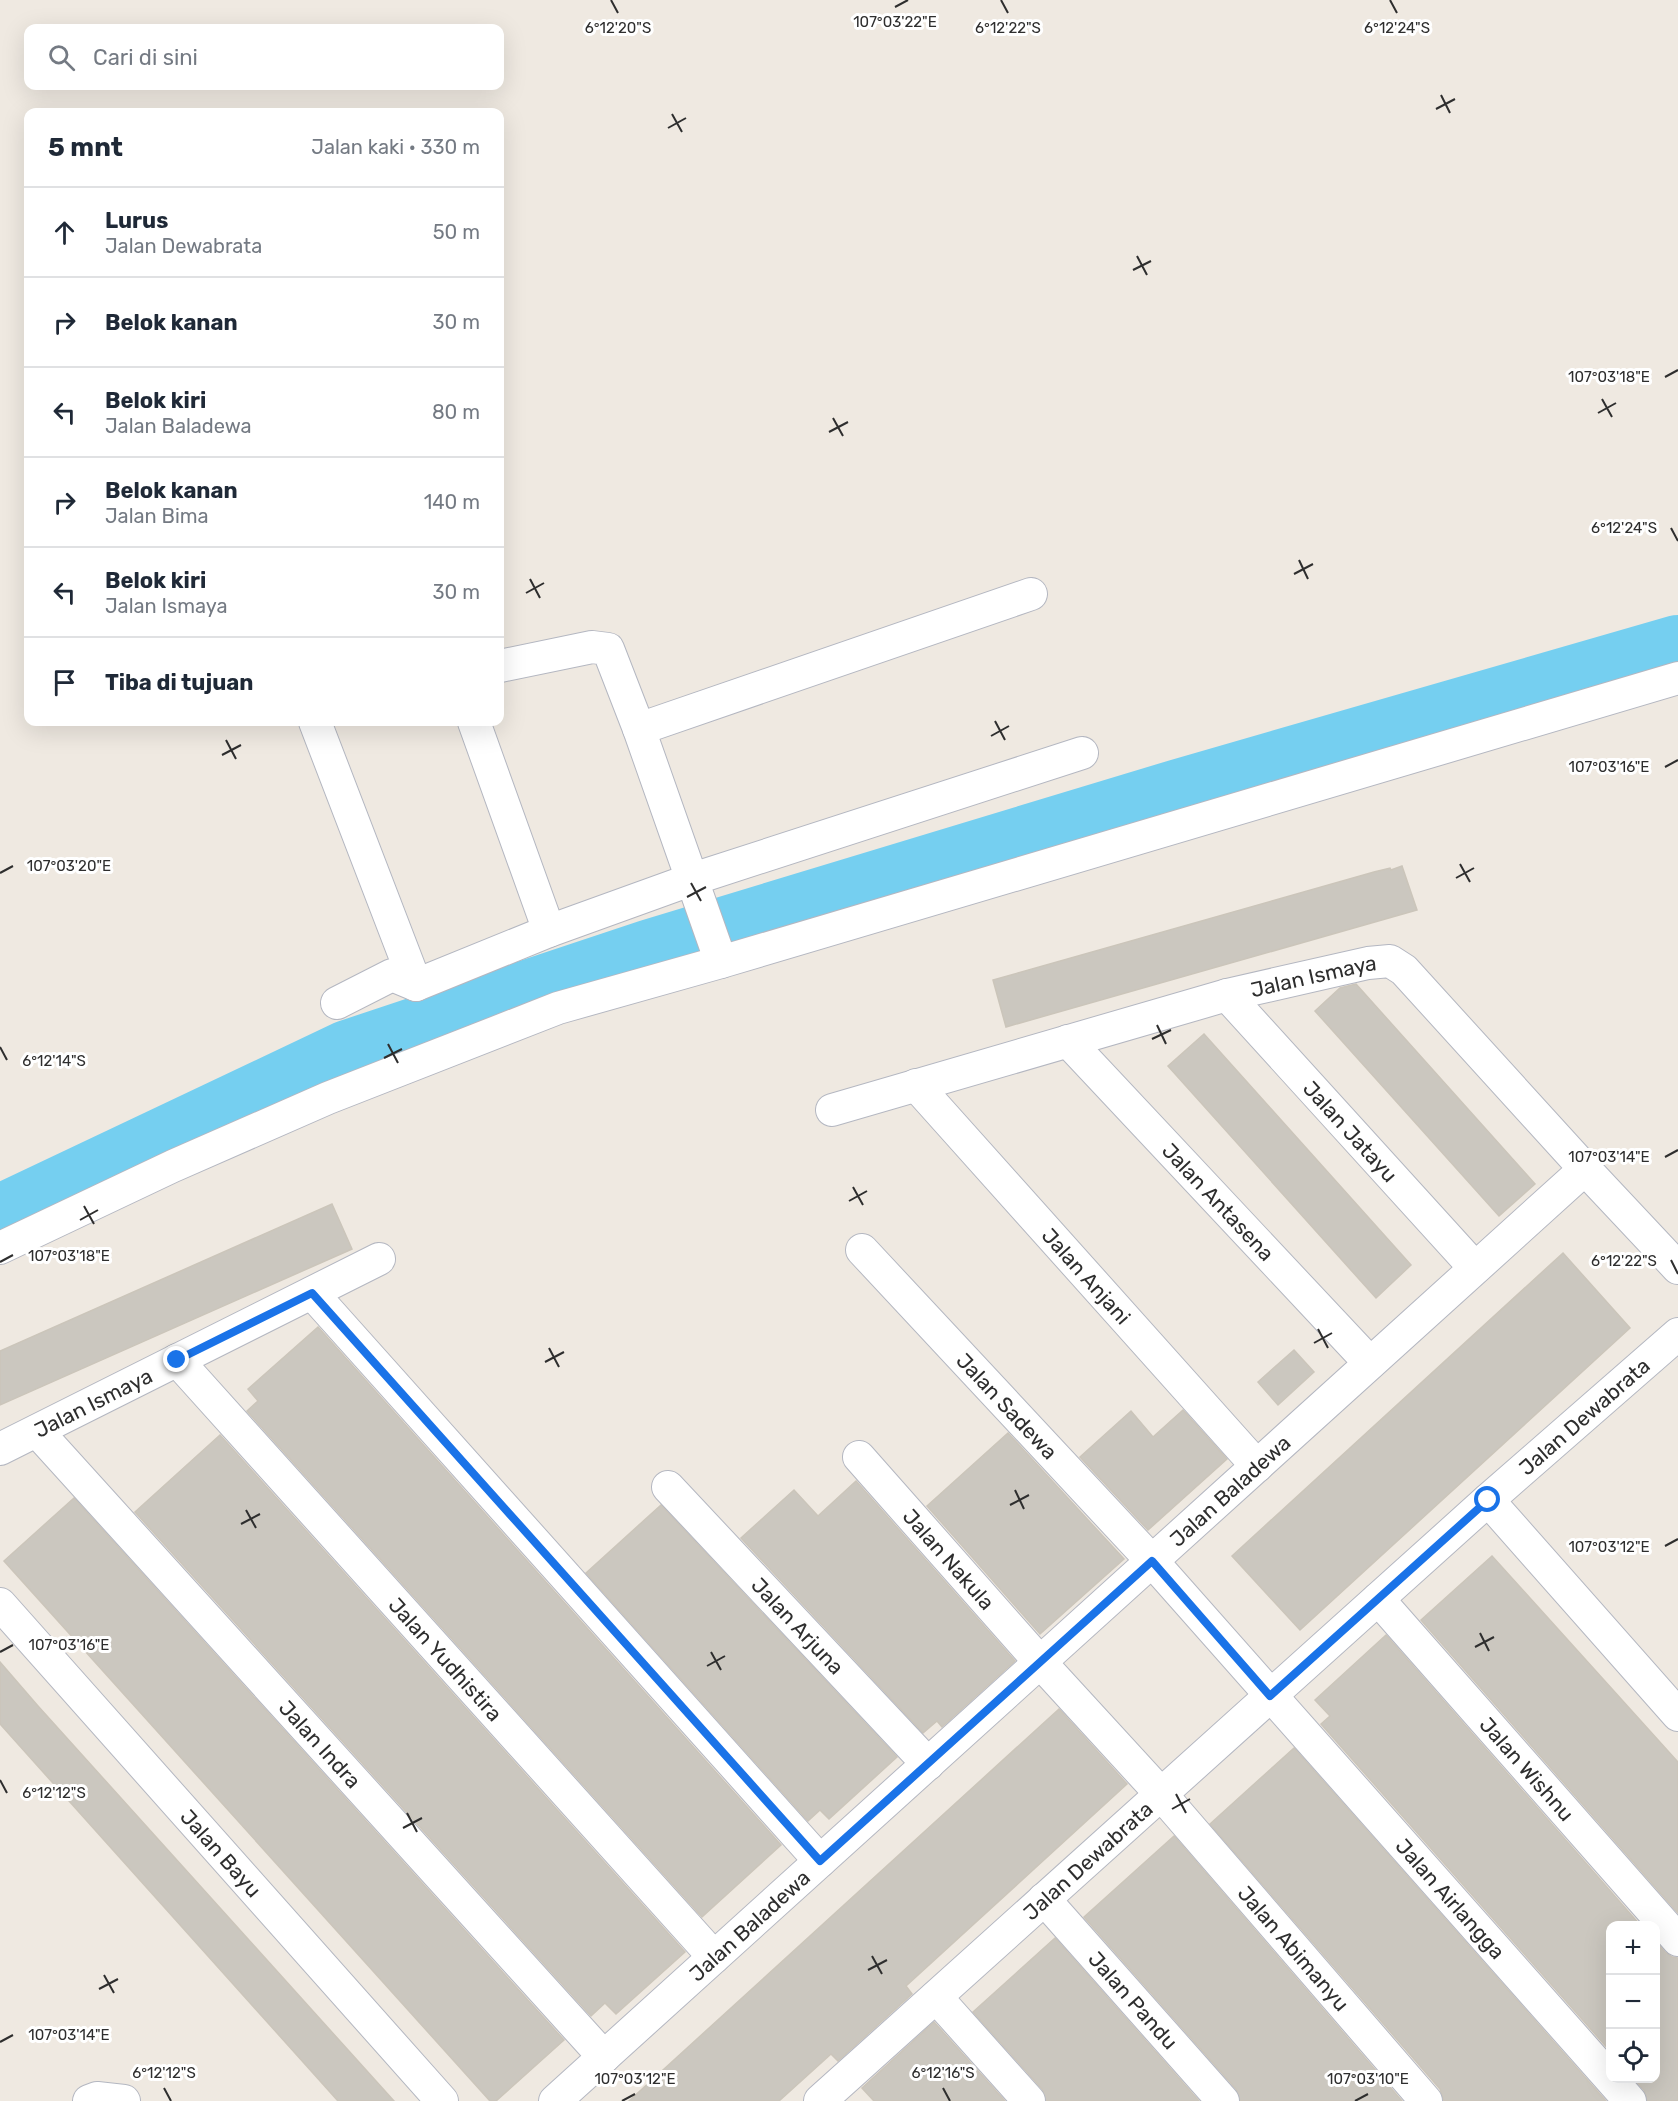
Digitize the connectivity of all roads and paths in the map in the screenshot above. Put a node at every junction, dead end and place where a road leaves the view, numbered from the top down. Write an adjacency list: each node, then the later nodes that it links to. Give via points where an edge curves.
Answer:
1 (1031, 594): 6 (street)
2 (504, 665): 6 (street, via 592,647 608,650)
3 (1678, 678): 10 (street)
4 (317, 726): 11 (street)
5 (475, 726): 9 (street)
6 (639, 729): 8 (street)
7 (1082, 753): 8 (street)
8 (693, 879): 9 (street); 10 (street)
9 (549, 931): 11 (street)
10 (716, 949): 18 (street, via 328,1098)
11 (416, 985): 13 (street, via 392,975)
12 (1227, 995): 14 (street, Jalan Ismaya); 17 (street, Jalan Ismaya, via 1390,961 1404,970); 21 (street, Jalan Jatayu)
13 (337, 1003)
14 (1068, 1041): 15 (street, Jalan Ismaya); 26 (street, Jalan Antasena)
15 (916, 1085): 16 (street, Jalan Ismaya); 30 (street, Jalan Anjani)
16 (832, 1110)
17 (1585, 1169): 21 (street, Jalan Baladewa); 22 (street, Jalan Ismaya)
18 (0, 1248)
19 (862, 1250): 33 (street, Jalan Sadewa)
20 (379, 1259): 23 (street, Jalan Ismaya)
21 (1475, 1268): 26 (street, Jalan Baladewa)
22 (1678, 1268)
23 (312, 1293): 25 (street, Jalan Ismaya); 41 (street)
24 (1678, 1334): 32 (street, Jalan Dewabrata)
25 (177, 1360): 27 (street, Jalan Ismaya); 44 (street, Jalan Yudhistira)
26 (1370, 1363): 30 (street, Jalan Baladewa)
27 (37, 1431): 28 (street, Jalan Ismaya); 46 (street, Jalan Indra)
28 (0, 1449)
29 (859, 1457): 36 (street, Jalan Nakula)
30 (1257, 1466): 33 (street, Jalan Baladewa)
31 (668, 1487): 39 (street, Jalan Arjuna)
32 (1488, 1500): 34 (street, Jalan Dewabrata); 38 (street)
33 (1152, 1561): 36 (street, Jalan Baladewa); 37 (street, Jalan Sadewa)
34 (1378, 1599): 37 (street, Jalan Dewabrata); 43 (street, Jalan Wishnu)
35 (0, 1604): 50 (street, Jalan Bayu)
36 (1040, 1662): 39 (street, Jalan Baladewa); 40 (street, Jalan Nakula)
37 (1270, 1696): 40 (street, Jalan Dewabrata); 55 (street, Jalan Airlangga)
38 (1678, 1715)
39 (928, 1764): 41 (street, Jalan Baladewa)
40 (1161, 1794): 42 (street, Jalan Dewabrata); 54 (street, Jalan Abimanyu)
41 (820, 1861): 44 (street, Jalan Baladewa)
42 (1044, 1899): 45 (street, Jalan Dewabrata); 53 (street, Jalan Pandu)
43 (1678, 1940)
44 (714, 1957): 46 (street, Jalan Baladewa)
45 (936, 1997): 47 (street, Jalan Dewabrata); 52 (street)
46 (604, 2056): 51 (street, Jalan Baladewa)
47 (823, 2100)
48 (89, 2101): 49 (street)
49 (124, 2101)
50 (442, 2101)
51 (555, 2101)
52 (1029, 2101)
53 (1223, 2101)
54 (1426, 2101)
55 (1630, 2101)

